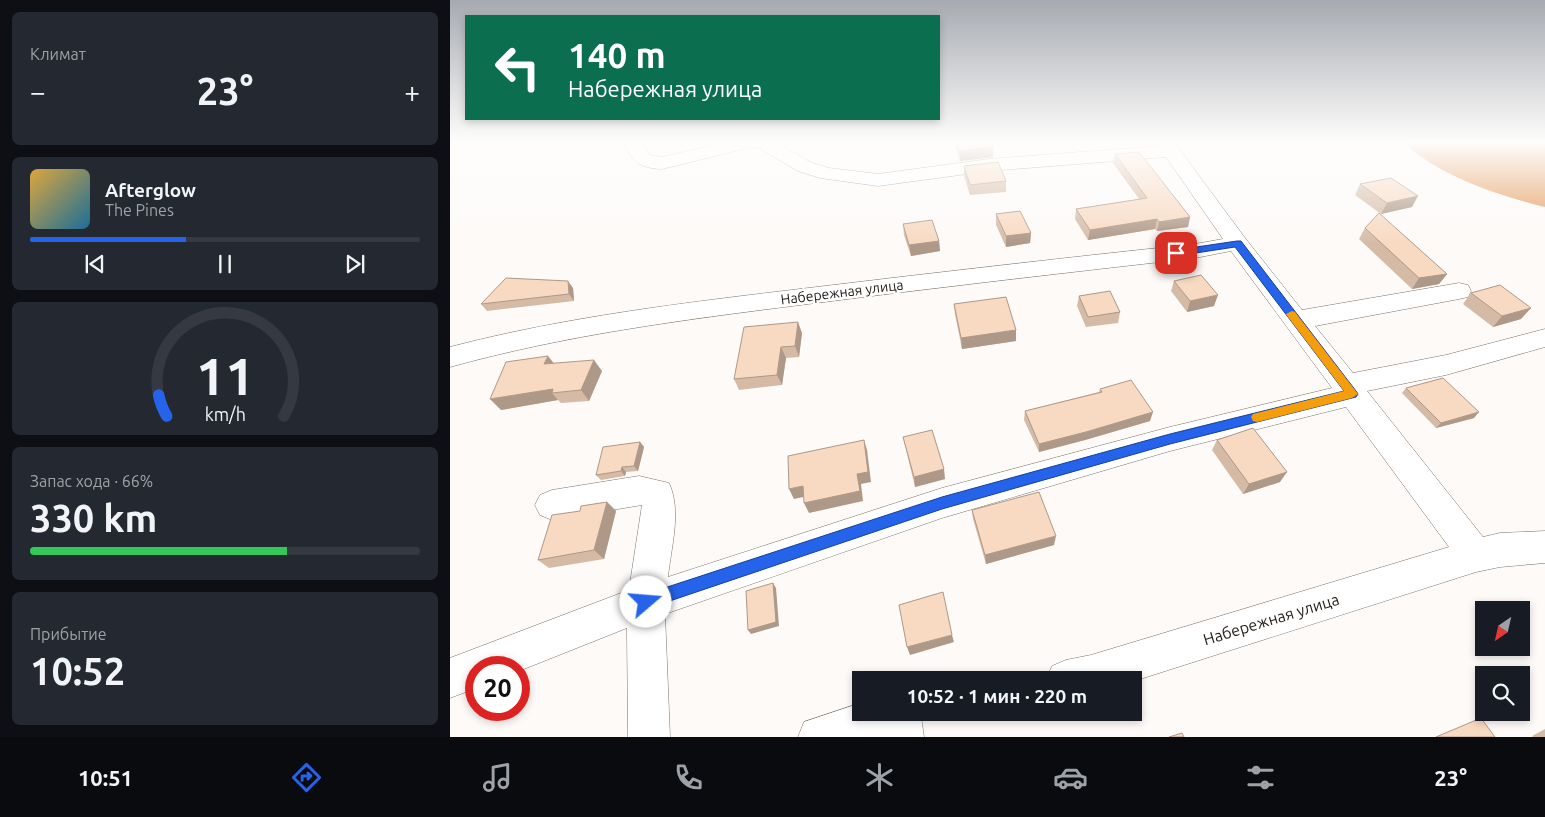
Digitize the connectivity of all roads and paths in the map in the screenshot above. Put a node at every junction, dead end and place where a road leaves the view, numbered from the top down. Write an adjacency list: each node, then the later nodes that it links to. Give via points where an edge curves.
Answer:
1 (847, 176): 2 (street, via 878,180)
2 (907, 176)
3 (1190, 176): 4 (street)
4 (1237, 243): 6 (street); 8 (street, Набережная улица, via 1194,251 599,324 496,344)
5 (1459, 291): 6 (street)
6 (1296, 320): 9 (street)
7 (1545, 338): 9 (street)
8 (450, 357)
9 (1349, 390): 12 (street); 13 (street, via 942,503)
10 (552, 505): 13 (street, via 639,490 657,493 659,508)
11 (1545, 546): 12 (street, Набережная улица)
12 (1476, 555): 15 (street, Набережная улица)
13 (646, 602): 14 (street); 20 (street)
14 (508, 656)
15 (1104, 671)
16 (465, 672): 17 (street)
17 (450, 678)
18 (874, 721): 21 (street)
19 (902, 721): 22 (street)
20 (649, 737)
21 (819, 737)
22 (903, 737)

